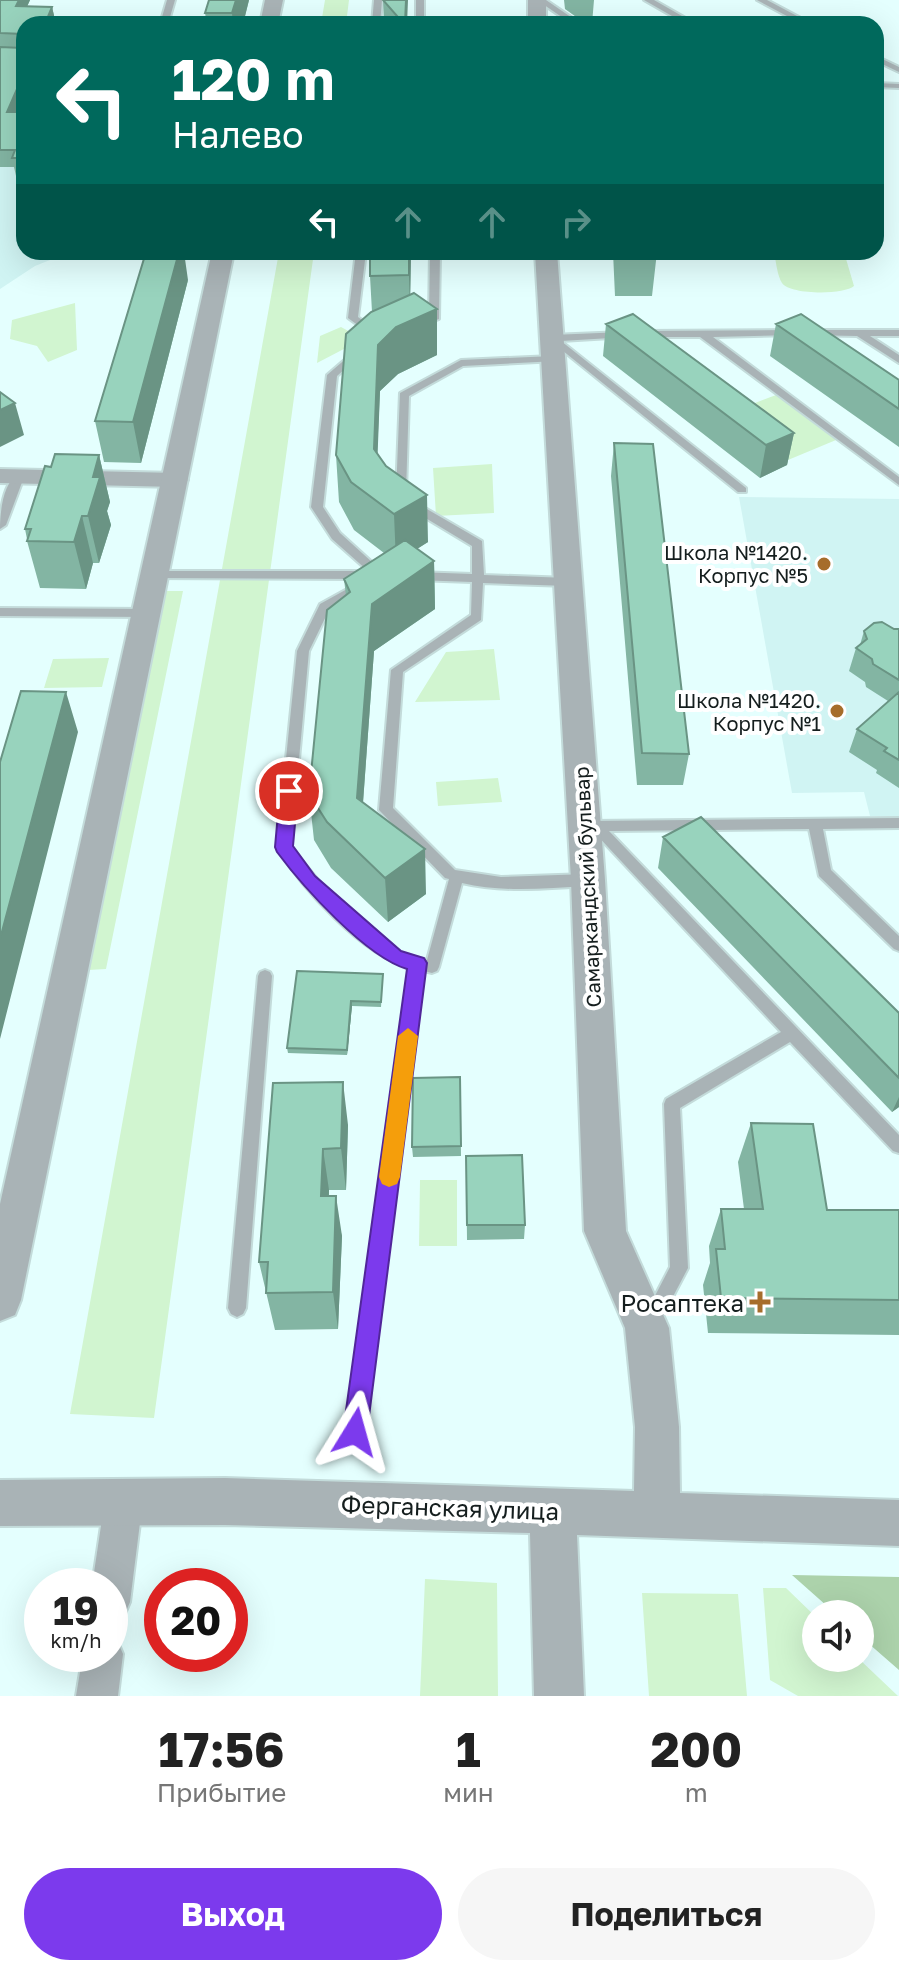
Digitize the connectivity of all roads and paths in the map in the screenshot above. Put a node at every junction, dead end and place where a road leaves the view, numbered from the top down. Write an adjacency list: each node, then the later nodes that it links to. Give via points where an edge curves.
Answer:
1 (539, 0): 4 (lane)
2 (648, 0): 5 (lane)
3 (761, 0): 6 (lane)
4 (564, 16)
5 (677, 16)
6 (792, 16)
7 (221, 260): 18 (street)
8 (360, 260): 23 (lane, via 353,318 386,338 359,350 332,375 317,507 336,536)
9 (435, 260): 11 (lane, via 434,319)
10 (546, 260): 15 (street, Самаркандский бульвар)
11 (412, 328)
12 (859, 333): 13 (lane); 14 (lane); 16 (lane)
13 (899, 333)
14 (703, 334): 15 (lane); 19 (lane)
15 (552, 348): 20 (lane); 25 (lane, via 461,363 404,395 399,498 478,544); 26 (street, Самаркандский бульвар)
16 (899, 360)
17 (9, 476): 18 (street); 21 (lane)
18 (177, 480): 22 (street)
19 (899, 482)
20 (742, 490)
21 (0, 525)
22 (155, 575): 23 (lane); 28 (street)
23 (387, 576): 35 (lane, via 324,607 303,651 284,847 309,881 373,941 395,957)
24 (408, 576): 25 (lane)
25 (478, 576): 26 (lane); 32 (lane, via 477,617 397,670 386,810)
26 (568, 582): 31 (street, Самаркандский бульвар)
27 (0, 612): 28 (lane)
28 (147, 613): 39 (street, via 19,1180)
29 (815, 823): 30 (lane); 31 (lane); 34 (lane, via 824,872)
30 (899, 823)
31 (590, 826): 33 (street, Самаркандский бульвар); 37 (lane)
32 (457, 876): 33 (lane, via 483,885); 35 (lane, via 432,967)
33 (588, 880): 41 (street, Самаркандский бульвар, via 605,1231)
34 (899, 945)
35 (418, 963): 42 (lane)
36 (265, 976): 40 (lane)
37 (792, 1033): 38 (lane); 41 (lane, via 672,1104 679,1268)
38 (899, 1146)
39 (0, 1300)
40 (237, 1308)
41 (647, 1328): 46 (street, Самаркандский бульвар, via 657,1427)
42 (355, 1432)
43 (124, 1499): 44 (street, Ферганская улица); 45 (street, Ферганская улица); 48 (street)
44 (0, 1503)
45 (553, 1511): 46 (street, Ферганская улица); 51 (street)
46 (657, 1514): 47 (street, Ферганская улица)
47 (899, 1523)
48 (115, 1568)
49 (100, 1672): 50 (street)
50 (97, 1696)
51 (559, 1696)

